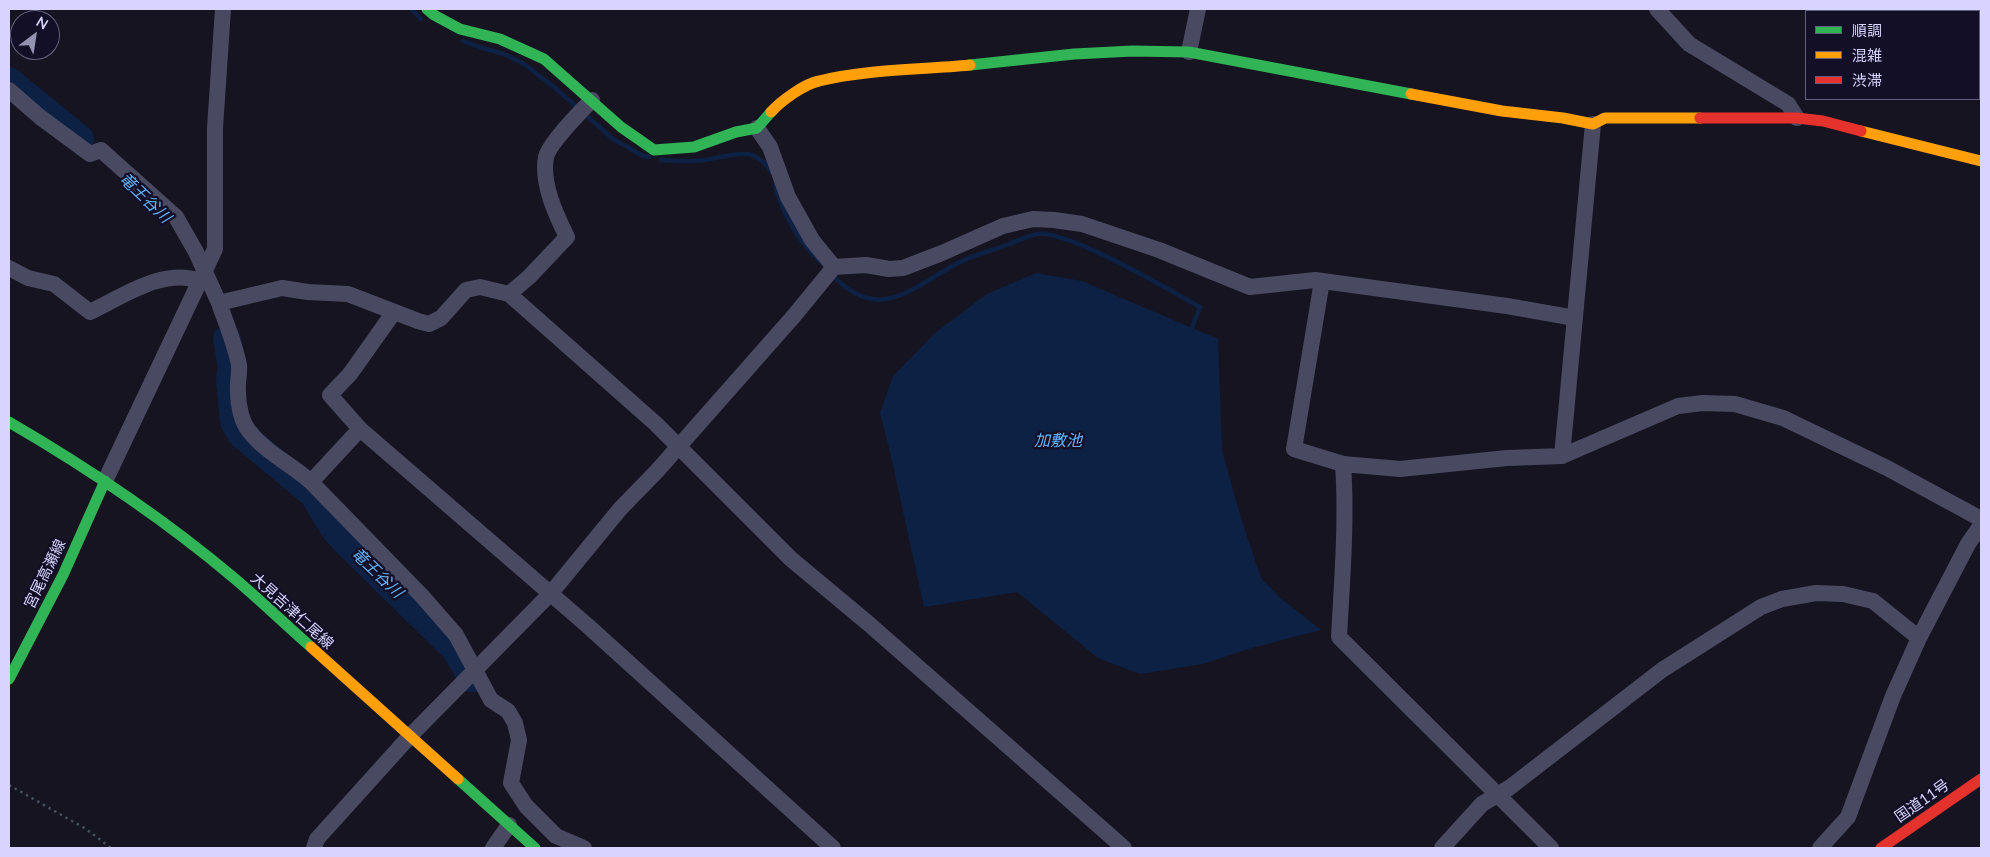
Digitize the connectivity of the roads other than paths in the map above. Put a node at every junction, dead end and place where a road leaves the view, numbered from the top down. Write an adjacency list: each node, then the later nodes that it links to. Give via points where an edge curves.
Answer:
1 (223, 9): 14 (street, via 215,128 215,249)
2 (427, 9): 7 (main road, via 460,29 500,39 544,59)
3 (1198, 9): 5 (street)
4 (1657, 9): 8 (street, via 1689,44 1788,104)
5 (1189, 52): 9 (main road, via 1502,111); 10 (main road, via 1132,50 1074,54 817,81 780,102)
6 (9, 90): 14 (street, via 40,118 90,154 101,150 176,216)
7 (585, 107): 10 (main road, via 654,150 694,146); 16 (street, via 546,156 545,179 568,237)
8 (1797, 118): 9 (main road, via 1605,118); 11 (main road, via 1823,121)
9 (1593, 124): 19 (street)
10 (757, 128): 12 (street, via 770,147 788,198 812,240)
11 (1981, 160)
12 (834, 267): 15 (street, via 903,268 1003,226 1033,219 1082,224 1159,250 1250,287); 22 (street)
13 (9, 268): 14 (street, via 28,278 54,284 90,312 156,280)
14 (202, 276): 17 (street); 25 (street)
15 (1322, 281): 19 (street); 24 (street, via 1294,449)
16 (509, 294): 18 (street, via 480,286 466,290 441,318 429,324); 22 (street)
17 (220, 302): 18 (street, via 282,288 348,294); 26 (street, via 239,366 240,410 247,430)
18 (394, 312): 21 (street, via 350,374 330,396)
19 (1575, 318): 23 (street)
20 (9, 422): 25 (main road, 大見吉津仁尾線)
21 (360, 429): 26 (street); 29 (street)
22 (678, 447): 29 (street, via 620,509); 42 (street, via 791,559)
23 (1562, 456): 24 (street, via 1400,469); 27 (street, via 1678,406 1735,404 1783,418 1887,468)
24 (1343, 464): 35 (street, via 1344,533 1339,637)
25 (105, 481): 32 (main road, 宮尾高瀬線, via 64,575); 33 (main road, 大見吉津仁尾線, via 220,567)
26 (311, 482): 31 (street, via 456,635)
27 (1981, 519)
28 (1981, 525): 30 (street)
29 (551, 593): 31 (street); 41 (street)
30 (1919, 638): 35 (street, via 1873,601 1843,594 1816,593 1782,599 1761,607 1662,670); 45 (street, via 1893,696 1848,816)
31 (472, 675): 33 (street); 40 (street, via 491,700 508,711 515,723 519,740 511,783 526,806 556,836)
32 (9, 679)
33 (410, 736): 36 (main road, 大見吉津仁尾線); 37 (street, via 317,839)
34 (1981, 779): 46 (main road, 国道11号)
35 (1496, 795): 43 (street, via 1482,804); 44 (street)
36 (509, 825): 38 (street); 39 (main road, 大見吉津仁尾線)
37 (314, 848)
38 (493, 848)
39 (535, 848)
40 (584, 848)
41 (833, 848)
42 (1124, 848)
43 (1442, 848)
44 (1551, 848)
45 (1820, 848)
46 (1882, 848)

